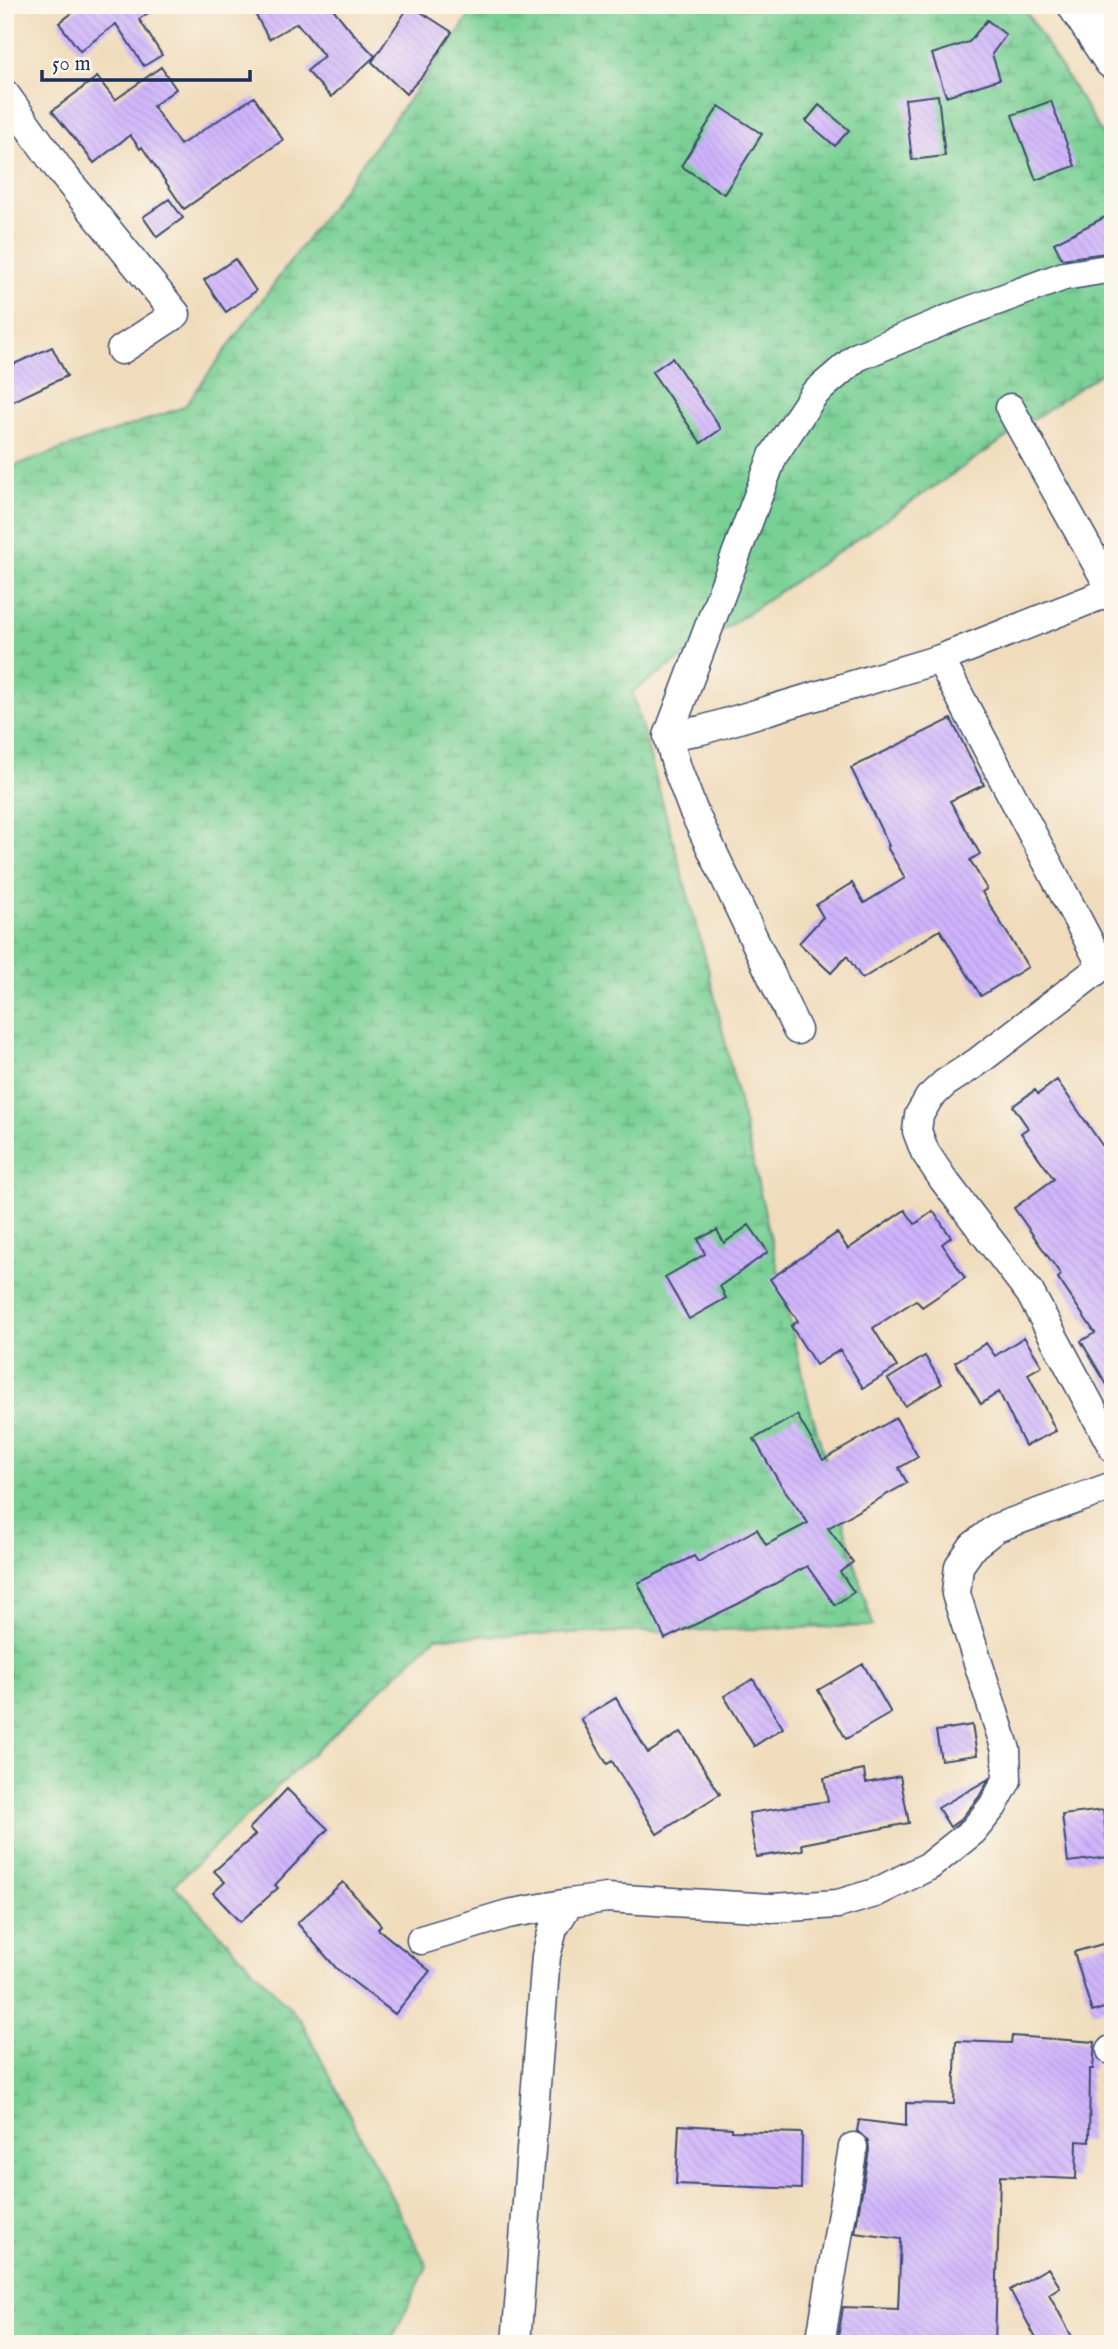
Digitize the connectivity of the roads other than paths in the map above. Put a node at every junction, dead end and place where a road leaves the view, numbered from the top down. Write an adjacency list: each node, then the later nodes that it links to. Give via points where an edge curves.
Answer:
1 (1077, 5): 2 (street)
2 (1113, 60)
3 (5, 94): 5 (street, via 61,172 176,314)
4 (1113, 268): 9 (street, via 1064,276 857,357 814,394 773,456)
5 (121, 350)
6 (1010, 408): 7 (street)
7 (1112, 592): 8 (street)
8 (940, 659): 9 (street); 10 (street)
9 (668, 736): 11 (street, via 693,810)
10 (1107, 962): 12 (street, via 929,1098 919,1115 917,1131 943,1179 1030,1293)
11 (797, 1030)
12 (1113, 1448)
13 (1113, 1486): 14 (street, via 996,1528 973,1546 959,1566 956,1594 1006,1750 1007,1780 973,1831 937,1859 875,1893 838,1904 772,1908 607,1898)
14 (569, 1903): 15 (street, via 508,1914); 17 (street, via 553,1929 546,1956)
15 (421, 1940)
16 (853, 2147): 18 (street)
17 (516, 2344)
18 (820, 2344)

